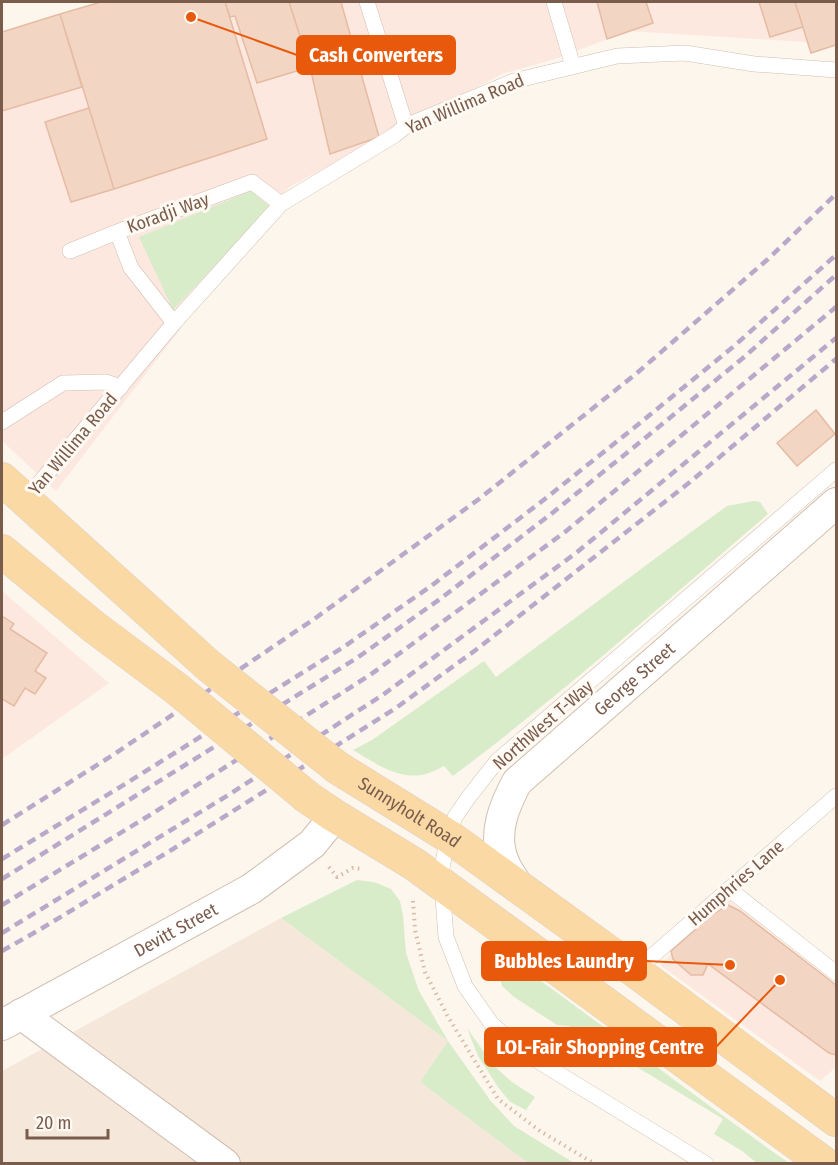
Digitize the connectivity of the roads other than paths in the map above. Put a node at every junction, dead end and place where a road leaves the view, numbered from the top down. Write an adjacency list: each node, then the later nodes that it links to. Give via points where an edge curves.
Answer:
1 (367, 2): 5 (lane)
2 (554, 2): 3 (lane)
3 (573, 66): 4 (lane, Yan Willima Road, via 617,56 685,52 754,64); 5 (lane, Yan Willima Road, via 514,81)
4 (837, 70)
5 (406, 126): 6 (lane, Yan Willima Road)
6 (281, 204): 7 (lane, Koradji Way, via 252,182); 9 (lane, Yan Willima Road)
7 (117, 232): 8 (lane); 9 (lane, Koradji Way, via 131,268)
8 (70, 251)
9 (174, 323): 10 (lane, Yan Willima Road)
10 (121, 387): 11 (lane, Yan Willima Road, via 106,382 63,383); 13 (lane, Yan Willima Road)
11 (2, 422)
12 (837, 470): 18 (lane, NorthWest T-Way, via 498,761 455,817)
13 (13, 490): 18 (main road, Sunnyholt Road, bridge, via 208,666 338,768)
14 (837, 503): 20 (street, George Street, via 517,782 501,818 499,842 504,862)
15 (2, 551): 17 (main road, bridge)
16 (837, 796): 21 (lane, Humphries Lane)
17 (335, 816): 19 (main road); 24 (street, Devitt Street, via 312,844 250,890)
18 (448, 836): 19 (lane, NorthWest T-Way); 20 (main road, Sunnyholt Road)
19 (442, 884): 27 (lane, NorthWest T-Way, via 446,937 465,986 491,1023 520,1050); 28 (main road)
20 (518, 886): 22 (main road, Sunnyholt Road)
21 (729, 889): 22 (lane, Humphries Lane); 23 (lane)
22 (635, 971): 25 (main road, Sunnyholt Road)
23 (837, 973)
24 (11, 1020): 26 (street)
25 (834, 1113)
26 (225, 1164)
27 (706, 1164)
28 (825, 1164)

